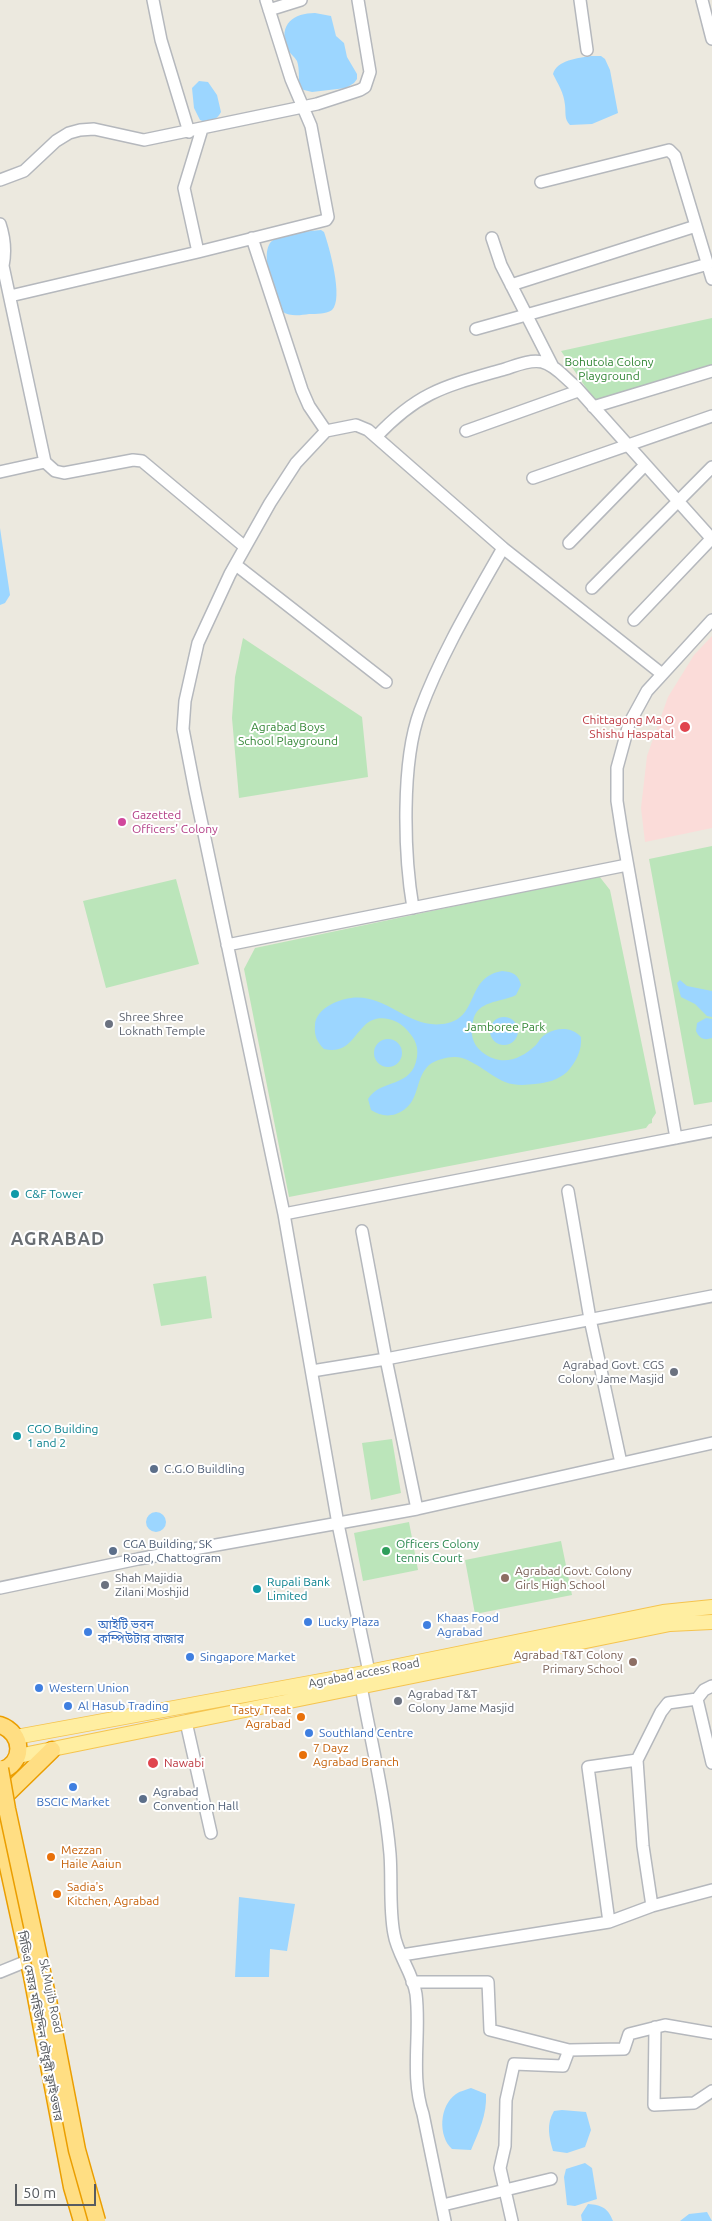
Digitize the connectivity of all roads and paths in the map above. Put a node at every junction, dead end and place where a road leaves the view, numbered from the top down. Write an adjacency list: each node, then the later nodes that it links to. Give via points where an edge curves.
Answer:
1 (153, 0): 11 (street, via 161,40)
2 (301, 0): 6 (street)
3 (358, 0): 9 (street, via 370,72 366,87 336,99)
4 (580, 0): 8 (street)
5 (702, 0): 7 (street)
6 (268, 5): 9 (street, via 291,79)
7 (712, 39)
8 (587, 50)
9 (304, 106): 10 (street); 16 (street, via 311,126 328,217)
10 (202, 129): 11 (street); 18 (street, via 184,188)
11 (190, 132): 12 (street, via 144,140 94,129 80,130 56,141 24,171)
12 (0, 180)
13 (541, 182): 15 (street, via 669,150 675,156)
14 (0, 224): 22 (street, via 6,253 3,266)
15 (696, 226): 19 (street); 21 (street)
16 (252, 238): 18 (street); 30 (street, via 302,390)
17 (492, 238): 21 (street)
18 (198, 252): 22 (street)
19 (708, 264): 20 (street); 23 (street)
20 (712, 280)
21 (511, 285): 23 (street)
22 (10, 296): 34 (street)
23 (527, 315): 24 (street); 25 (street)
24 (476, 329)
25 (554, 367): 27 (street); 32 (street, via 533,361 436,390 411,404)
26 (712, 372): 28 (street)
27 (578, 391): 28 (street); 31 (street)
28 (593, 407): 33 (street)
29 (712, 416): 33 (street)
30 (326, 431): 32 (street, via 356,425); 42 (street, via 296,463)
31 (466, 431)
32 (376, 437): 43 (street)
33 (627, 446): 35 (street); 38 (street)
34 (45, 462): 37 (street); 42 (street, via 55,471 74,473 133,460 142,461)
35 (645, 465): 39 (street); 41 (street)
36 (712, 467): 39 (street)
37 (0, 472)
38 (533, 478)
39 (677, 502): 40 (street); 45 (street)
40 (712, 538): 46 (street)
41 (568, 543)
42 (245, 547): 44 (street)
43 (503, 548): 48 (street); 51 (street, via 446,652 417,722 408,766 408,854)
44 (236, 565): 49 (street); 52 (street, via 198,643 185,701 183,729)
45 (592, 588)
46 (634, 620)
47 (712, 620): 48 (street)
48 (662, 674): 50 (street, via 647,691 629,724 617,768 617,802)
49 (386, 682)
50 (627, 865): 51 (street); 54 (street)
51 (413, 908): 52 (street)
52 (227, 945): 56 (street)
53 (712, 1131): 54 (street)
54 (676, 1138): 56 (street)
55 (568, 1191): 59 (street)
56 (284, 1214): 61 (street)
57 (362, 1231): 60 (street)
58 (712, 1296): 59 (street)
59 (590, 1319): 60 (street); 63 (street)
60 (386, 1359): 61 (street); 64 (street)
61 (312, 1372): 65 (street)
62 (712, 1443): 63 (street)
63 (622, 1463): 64 (street)
64 (417, 1509): 65 (street)
65 (338, 1524): 66 (street, via 138,1559); 69 (street)
66 (0, 1588)
67 (712, 1607): 69 (main road, Agrabad access Road, via 663,1612)
68 (712, 1622): 70 (main road, Agrabad access Road, via 670,1624)
69 (369, 1672): 75 (main road, Agrabad access Road)
70 (361, 1686): 73 (main road, Agrabad access Road); 87 (street, via 390,1853 394,1935)
71 (712, 1686): 72 (street)
72 (697, 1699): 78 (street, via 668,1703); 79 (street)
73 (186, 1722): 76 (main road, Agrabad access Road); 83 (street)
74 (0, 1725): 75 (highway)
75 (16, 1737): 77 (highway)
76 (52, 1750): 77 (main road, Agrabad access Road); 81 (highway)
77 (18, 1756): 80 (highway, via 10,1767)
78 (637, 1760): 85 (street, via 643,1846); 86 (street, via 588,1767)
79 (712, 1763)
80 (2, 1770): 81 (highway, Sk.Mujib Road); 99 (highway, bridge, via 6,1809 48,1995 77,2150)
81 (9, 1792): 100 (highway, Sk.Mujib Road, via 81,2142)
82 (0, 1832): 88 (highway, Sk.Mujib Road); 98 (highway, সিডিএ মেয়র মহিউদ্দিন চৌধুরী ফ্লাইওভার, via 32,1976 72,2187)
83 (211, 1833)
84 (712, 1890): 85 (street)
85 (652, 1906): 86 (street)
86 (609, 1922): 87 (street)
87 (402, 1955): 90 (street)
88 (27, 1961): 89 (street); 98 (highway, Sk.Mujib Road, via 61,2149)
89 (0, 1972)
90 (412, 1982): 93 (street, via 488,1982 490,2030); 97 (street, via 419,2025 418,2099)
91 (655, 2028): 92 (street, via 665,2025); 93 (street, via 629,2034 624,2050); 94 (street, via 654,2106 694,2103)
92 (712, 2033)
93 (569, 2050): 96 (street, via 563,2066 514,2064 506,2100 505,2146 500,2168)
94 (712, 2091)
95 (551, 2179): 96 (street)
96 (504, 2190): 97 (street); 102 (street)
97 (443, 2204): 101 (street)
98 (82, 2221)
99 (98, 2221)
100 (105, 2221)
101 (445, 2221)
102 (512, 2221)

